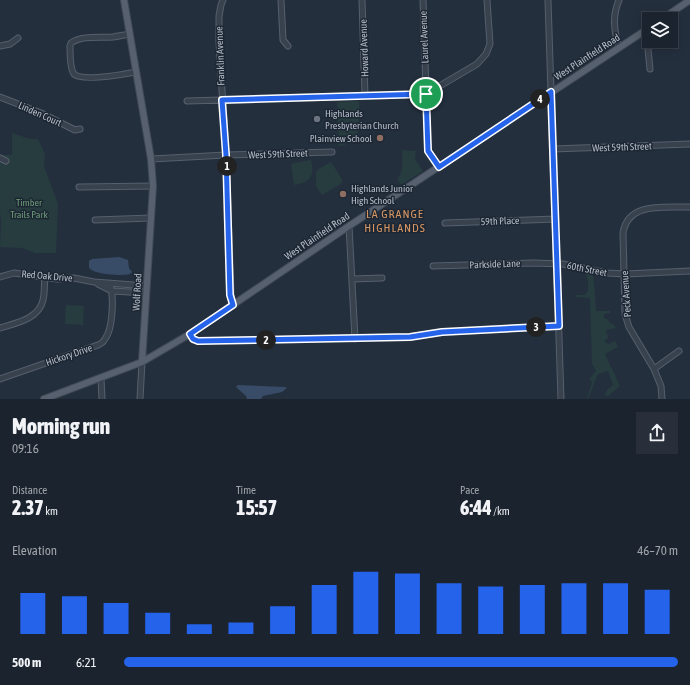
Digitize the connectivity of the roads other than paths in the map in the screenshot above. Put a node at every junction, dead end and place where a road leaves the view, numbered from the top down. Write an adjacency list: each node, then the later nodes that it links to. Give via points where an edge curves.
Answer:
1 (124, 0): 12 (main road, Wolf Road)
2 (223, 0): 24 (street, Franklin Avenue, via 218,21)
3 (281, 0): 15 (street, via 283,40)
4 (362, 0): 22 (street, Howard Avenue)
5 (423, 0): 21 (street, Laurel Avenue)
6 (486, 0): 21 (street, via 490,44 486,54 477,64)
7 (548, 0): 20 (street)
8 (619, 0): 16 (street, via 614,15)
9 (690, 0): 10 (main road)
10 (672, 12)
11 (642, 33): 16 (main road, West Plainfield Road)
12 (130, 34): 19 (main road, Wolf Road); 19 (street, via 74,41 70,46 72,71 79,77 100,78)
13 (18, 38): 14 (street, via 10,44)
14 (0, 46)
15 (288, 46)
16 (619, 47): 20 (main road, West Plainfield Road)
17 (649, 48): 18 (street)
18 (650, 69)
19 (136, 72): 32 (main road, Wolf Road)
20 (551, 92): 28 (street); 34 (main road, West Plainfield Road)
21 (426, 94): 22 (street); 34 (street, Laurel Avenue, via 428,151)
22 (365, 96): 24 (street)
23 (0, 97): 26 (street, Linden Court, via 75,130)
24 (222, 100): 25 (street); 30 (street, Franklin Avenue)
25 (187, 101)
26 (80, 129)
27 (690, 144): 28 (street, West 59th Street)
28 (553, 149): 39 (street)
29 (332, 152): 30 (street, West 59th Street)
30 (226, 155): 32 (street, West 59th Street); 56 (street, Franklin Avenue, via 230,295)
31 (0, 158): 33 (street)
32 (151, 159): 35 (main road, Wolf Road)
33 (6, 161)
34 (439, 167): 42 (main road, West Plainfield Road)
35 (153, 186): 36 (street); 38 (main road, Wolf Road)
36 (79, 188)
37 (690, 207): 46 (street, Peck Avenue, via 648,208 638,211 629,218 623,228)
38 (151, 218): 40 (street); 53 (main road, Wolf Road)
39 (555, 219): 41 (street, 59th Place); 43 (street)
40 (95, 220)
41 (445, 223)
42 (349, 226): 50 (street); 56 (main road, West Plainfield Road)
43 (557, 264): 44 (street, Parkside Lane); 46 (street, 60th Street); 57 (street)
44 (433, 266)
45 (690, 271): 46 (street, 60th Street)
46 (625, 274): 63 (street, Peck Avenue, via 625,314 629,327)
47 (0, 277): 48 (street, Red Oak Drive, via 14,273)
48 (45, 277): 51 (street, Red Oak Drive); 58 (street, via 43,300 36,313)
49 (382, 278): 50 (street)
50 (352, 279): 60 (street)
51 (94, 282): 52 (street, Red Oak Drive); 54 (street, Red Oak Drive)
52 (110, 284): 53 (street, Red Oak Drive); 54 (street, Hickory Drive)
53 (147, 286): 55 (main road, Wolf Road)
54 (112, 291): 55 (street, Red Oak Drive); 65 (street, Hickory Drive, via 110,328 104,341)
55 (146, 293): 62 (main road, Wolf Road)
56 (233, 305): 59 (main road, West Plainfield Road)
57 (559, 326): 60 (street); 69 (street)
58 (0, 328)
59 (190, 334): 60 (street, via 198,341); 62 (main road, West Plainfield Road)
60 (355, 339)
61 (679, 351): 63 (street)
62 (142, 362): 64 (main road, West Plainfield Road); 68 (street, Wolf Road)
63 (654, 369): 70 (street, Peck Avenue, via 661,386)
64 (101, 378): 66 (main road, West Plainfield Road); 67 (street)
65 (0, 379)
66 (44, 399)
67 (102, 399)
68 (140, 399)
69 (561, 399)
70 (662, 399)

